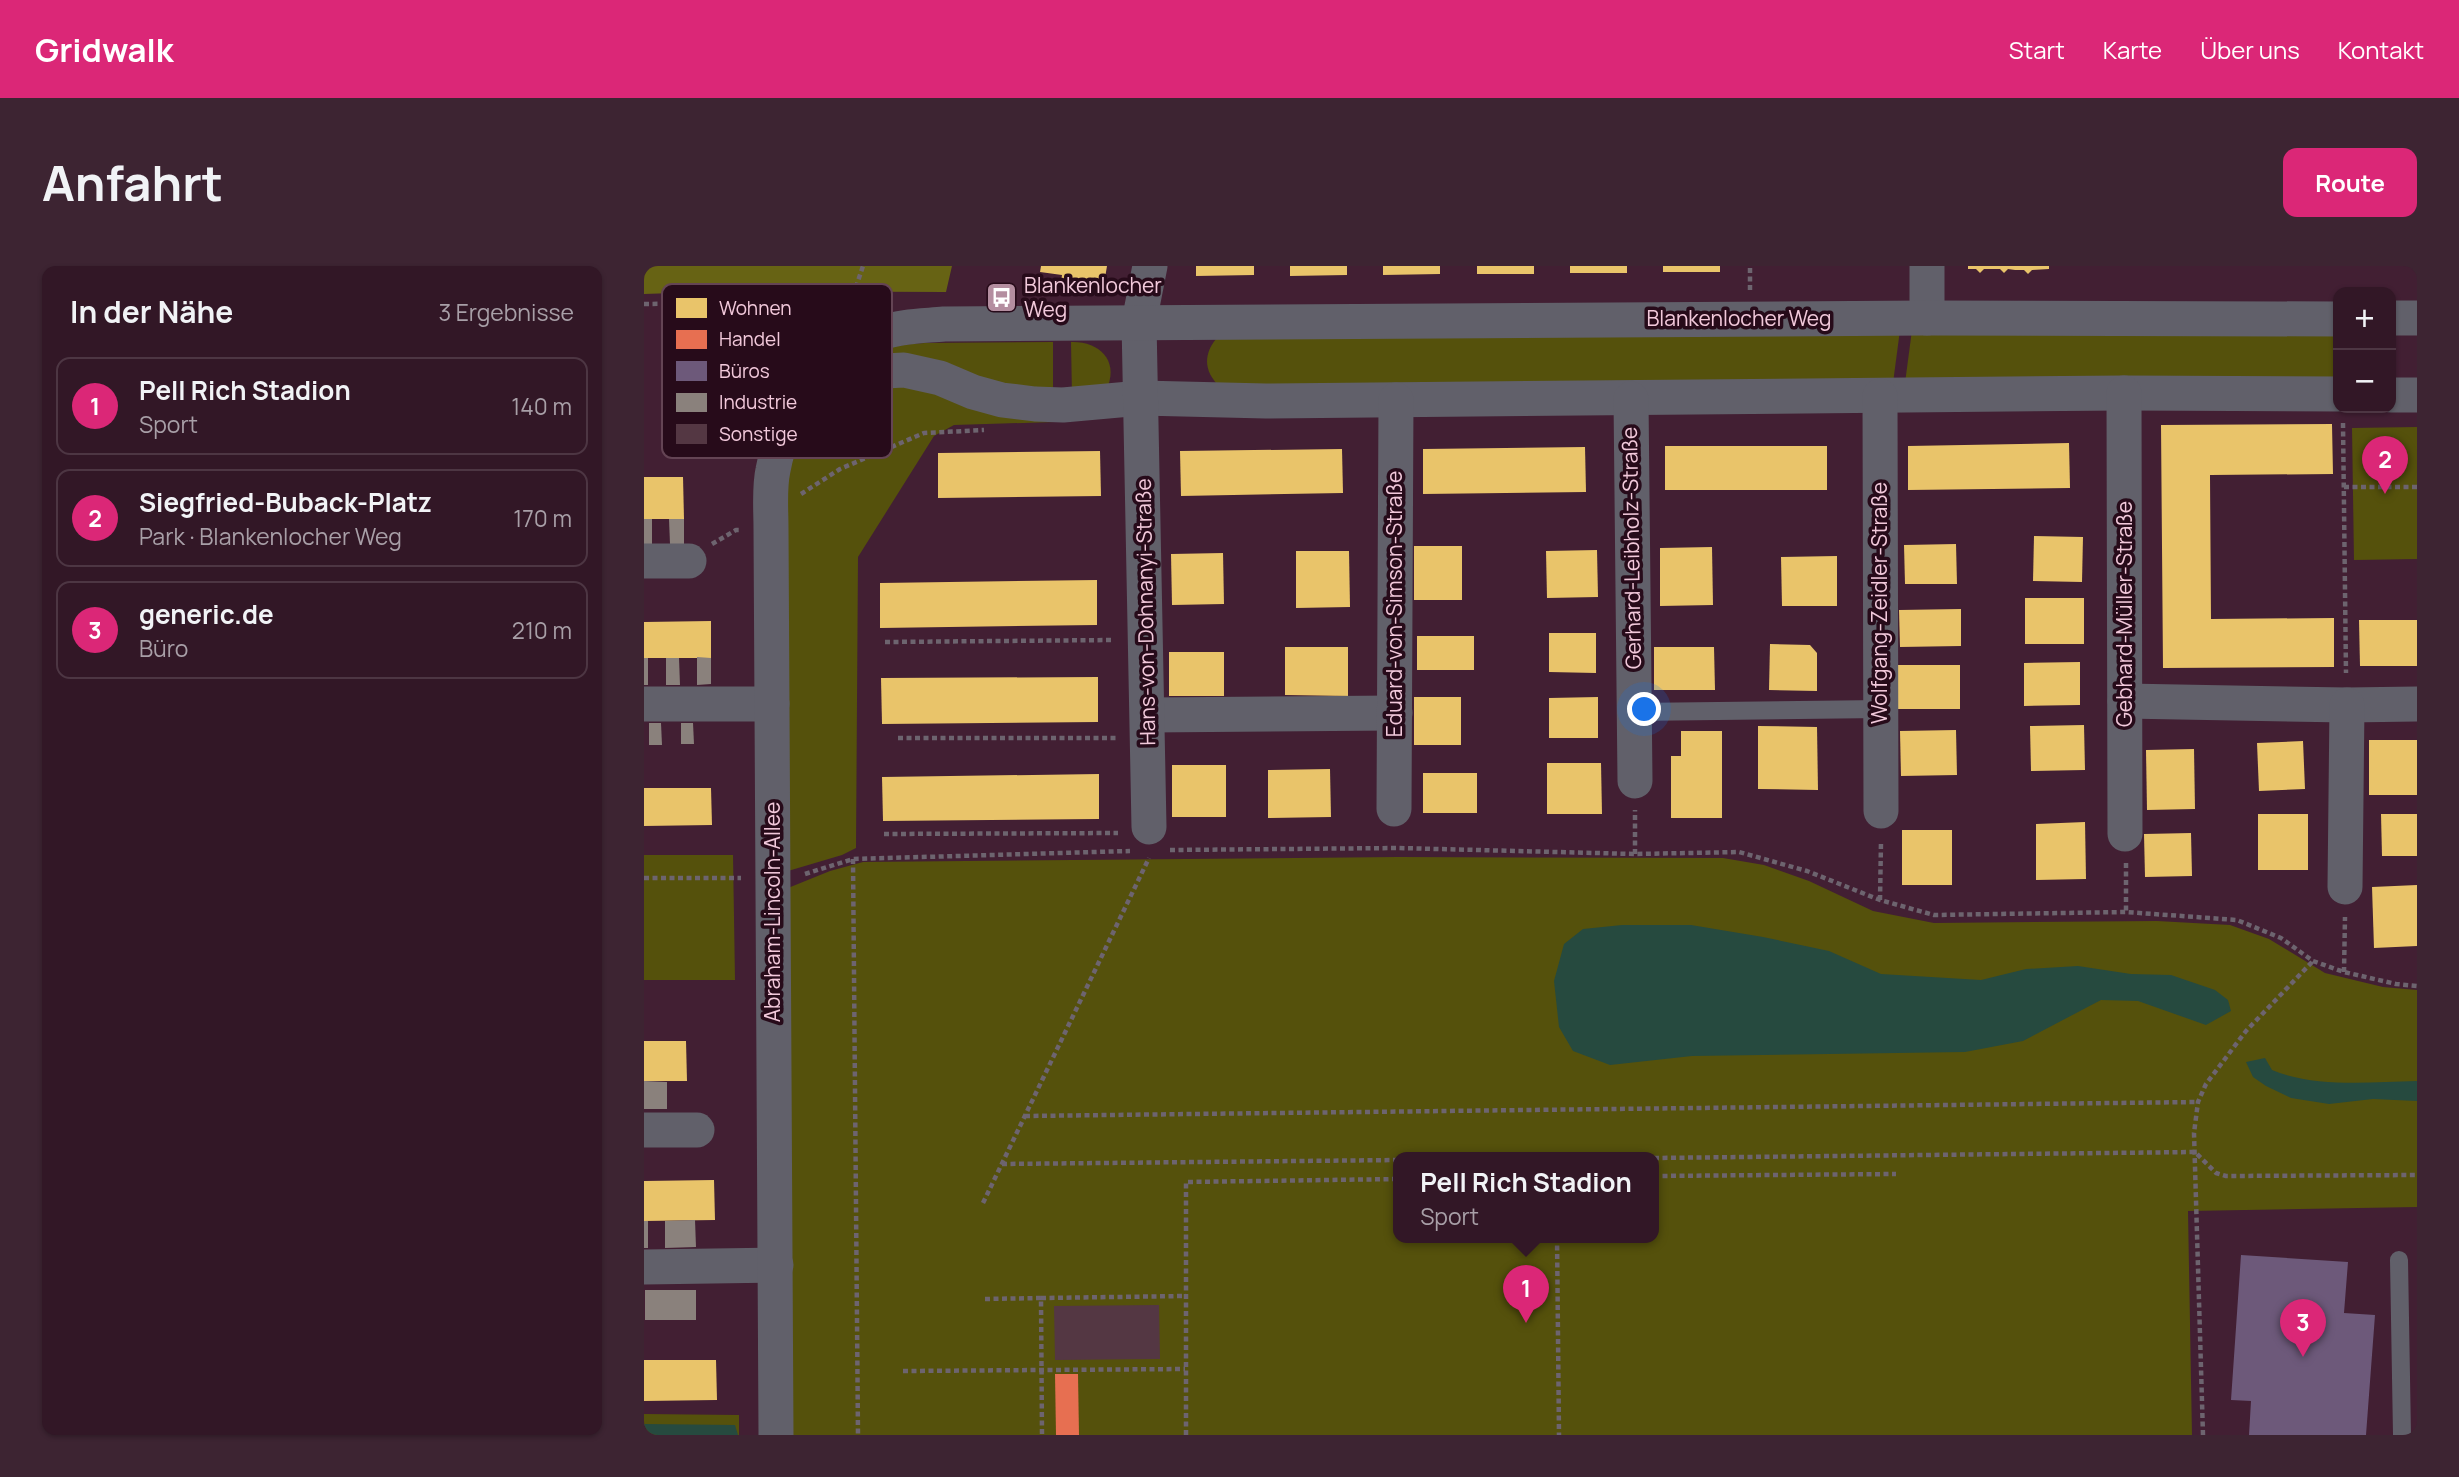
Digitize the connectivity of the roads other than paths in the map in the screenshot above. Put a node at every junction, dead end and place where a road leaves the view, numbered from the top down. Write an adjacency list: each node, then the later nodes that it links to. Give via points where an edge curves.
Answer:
1 (1150, 266): 7 (street)
2 (1927, 266): 3 (street)
3 (1927, 318): 6 (street, Blankenlocher Weg); 7 (street, Blankenlocher Weg)
4 (2396, 318): 5 (street)
5 (2417, 318)
6 (2333, 319)
7 (1139, 322): 8 (street, Blankenlocher Weg, via 944,324); 14 (street)
8 (892, 331)
9 (892, 371): 14 (street, via 940,378 1002,400 1035,404)
10 (2124, 393): 13 (street); 17 (street); 21 (street, Gebhard-Müller-Straße)
11 (2396, 395): 12 (street)
12 (2417, 395)
13 (1880, 396): 15 (street); 26 (street, Wolfgang-Zeidler-Straße)
14 (1141, 398): 16 (street); 29 (street, Hans-von-Dohnanyi-Straße)
15 (1631, 399): 16 (street); 27 (street, Gerhard-Leibholz-Straße)
16 (1396, 400): 28 (street, Eduard-von-Simson-Straße)
17 (2333, 407)
18 (777, 458): 23 (street, Abraham-Lincoln-Allee, via 771,504)
19 (644, 561): 20 (street)
20 (689, 561)
21 (2125, 701): 25 (street); 33 (street, Gebhard-Müller-Straße)
22 (644, 704): 23 (street)
23 (772, 704): 39 (street, Abraham-Lincoln-Allee)
24 (2417, 704): 25 (street)
25 (2347, 705): 35 (street)
26 (1881, 709): 27 (lane); 32 (street, Wolfgang-Zeidler-Straße)
27 (1634, 712): 30 (street, Gerhard-Leibholz-Straße)
28 (1395, 713): 29 (street); 31 (street, Eduard-von-Simson-Straße)
29 (1148, 726): 34 (street, Hans-von-Dohnanyi-Straße)
30 (1635, 781)
31 (1394, 809)
32 (1881, 811)
33 (2125, 834)
34 (1152, 845)
35 (2345, 887)
36 (644, 1130): 37 (street)
37 (697, 1130)
38 (2399, 1260): 42 (lane)
39 (776, 1265): 40 (street); 41 (street, Abraham-Lincoln-Allee)
40 (644, 1268)
41 (776, 1435)
42 (2402, 1435)

